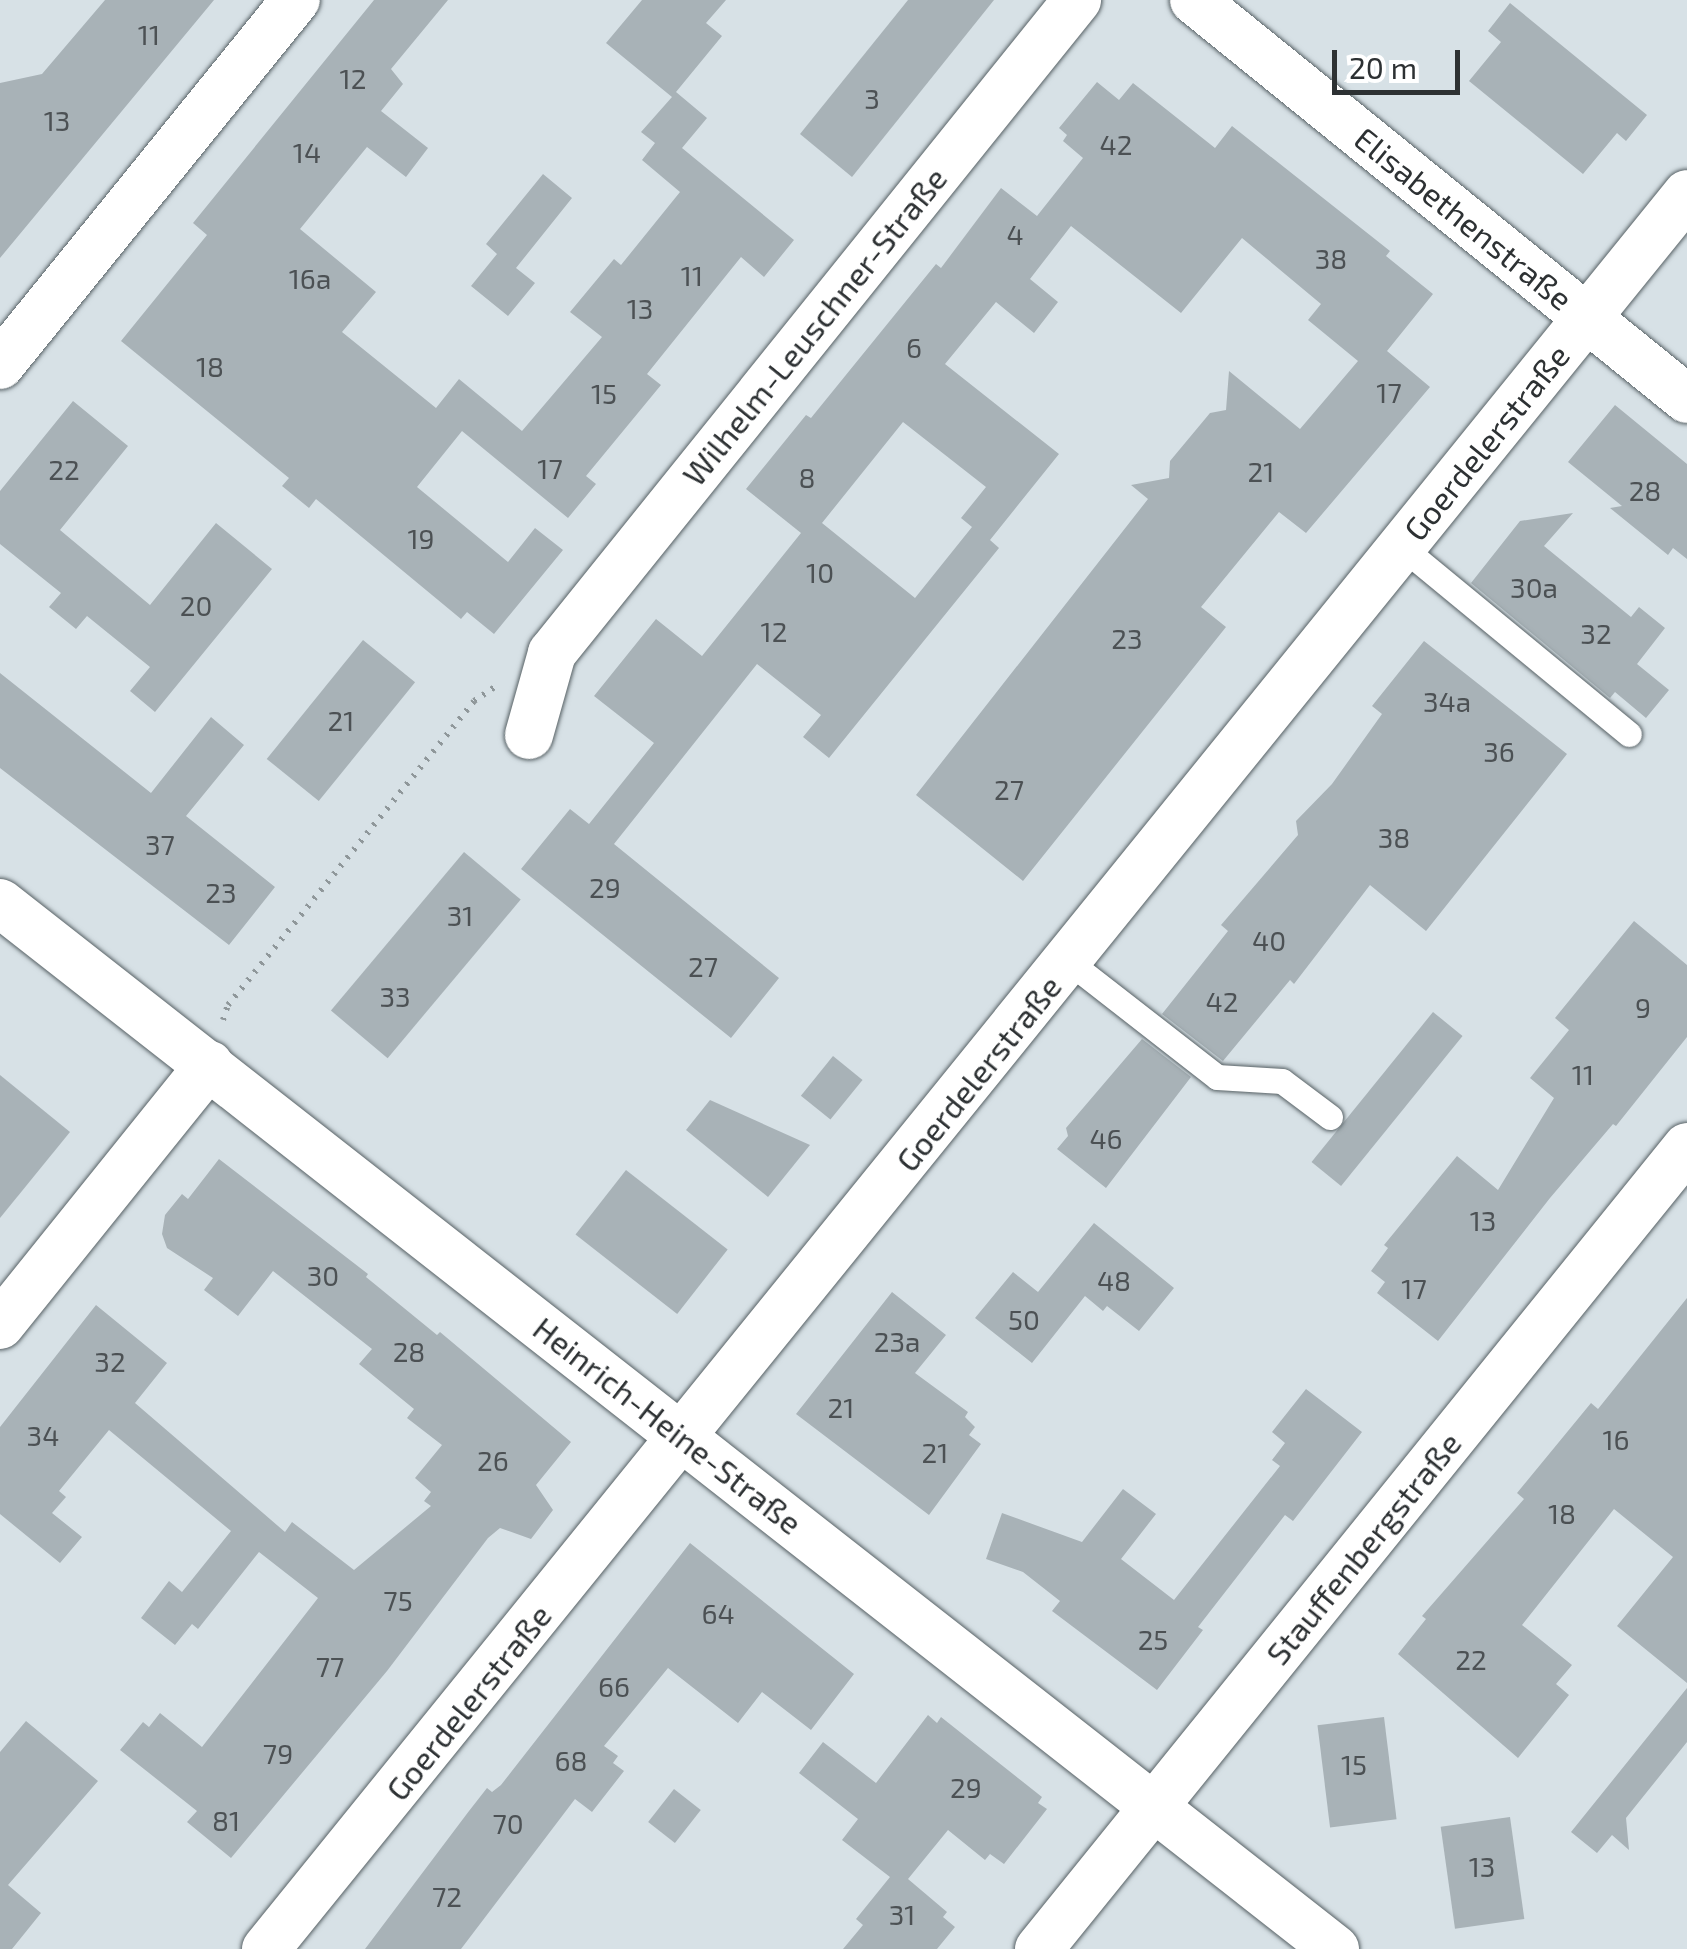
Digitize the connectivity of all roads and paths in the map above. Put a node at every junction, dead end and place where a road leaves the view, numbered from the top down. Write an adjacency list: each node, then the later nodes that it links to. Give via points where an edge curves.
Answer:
1 (296, 0): 6 (street)
2 (1077, 0): 9 (street, Wilhelm-Leuschner-Straße)
3 (1194, 0): 5 (street, Elisabethenstraße)
4 (1687, 194): 5 (street, Goerdelerstraße)
5 (1586, 317): 7 (street, Elisabethenstraße); 8 (street, Goerdelerstraße)
6 (0, 364)
7 (1687, 400)
8 (1402, 546): 10 (lane); 13 (street, Goerdelerstraße)
9 (552, 652): 11 (street, Wilhelm-Leuschner-Straße); 14 (path, via 474,701 228,1005)
10 (1629, 734)
11 (529, 735)
12 (0, 902): 14 (street, Heinrich-Heine-Straße)
13 (1068, 960): 15 (lane, via 1217,1077 1282,1080); 18 (street, Goerdelerstraße)
14 (209, 1065): 17 (street); 18 (street, Heinrich-Heine-Straße)
15 (1330, 1117)
16 (1687, 1147): 19 (street, Stauffenbergstraße)
17 (0, 1325)
18 (684, 1438): 19 (street, Heinrich-Heine-Straße); 20 (street, Goerdelerstraße)
19 (1153, 1806): 21 (street, Stauffenbergstraße); 22 (street, Heinrich-Heine-Straße)
20 (266, 1949)
21 (1039, 1949)
22 (1334, 1949)

